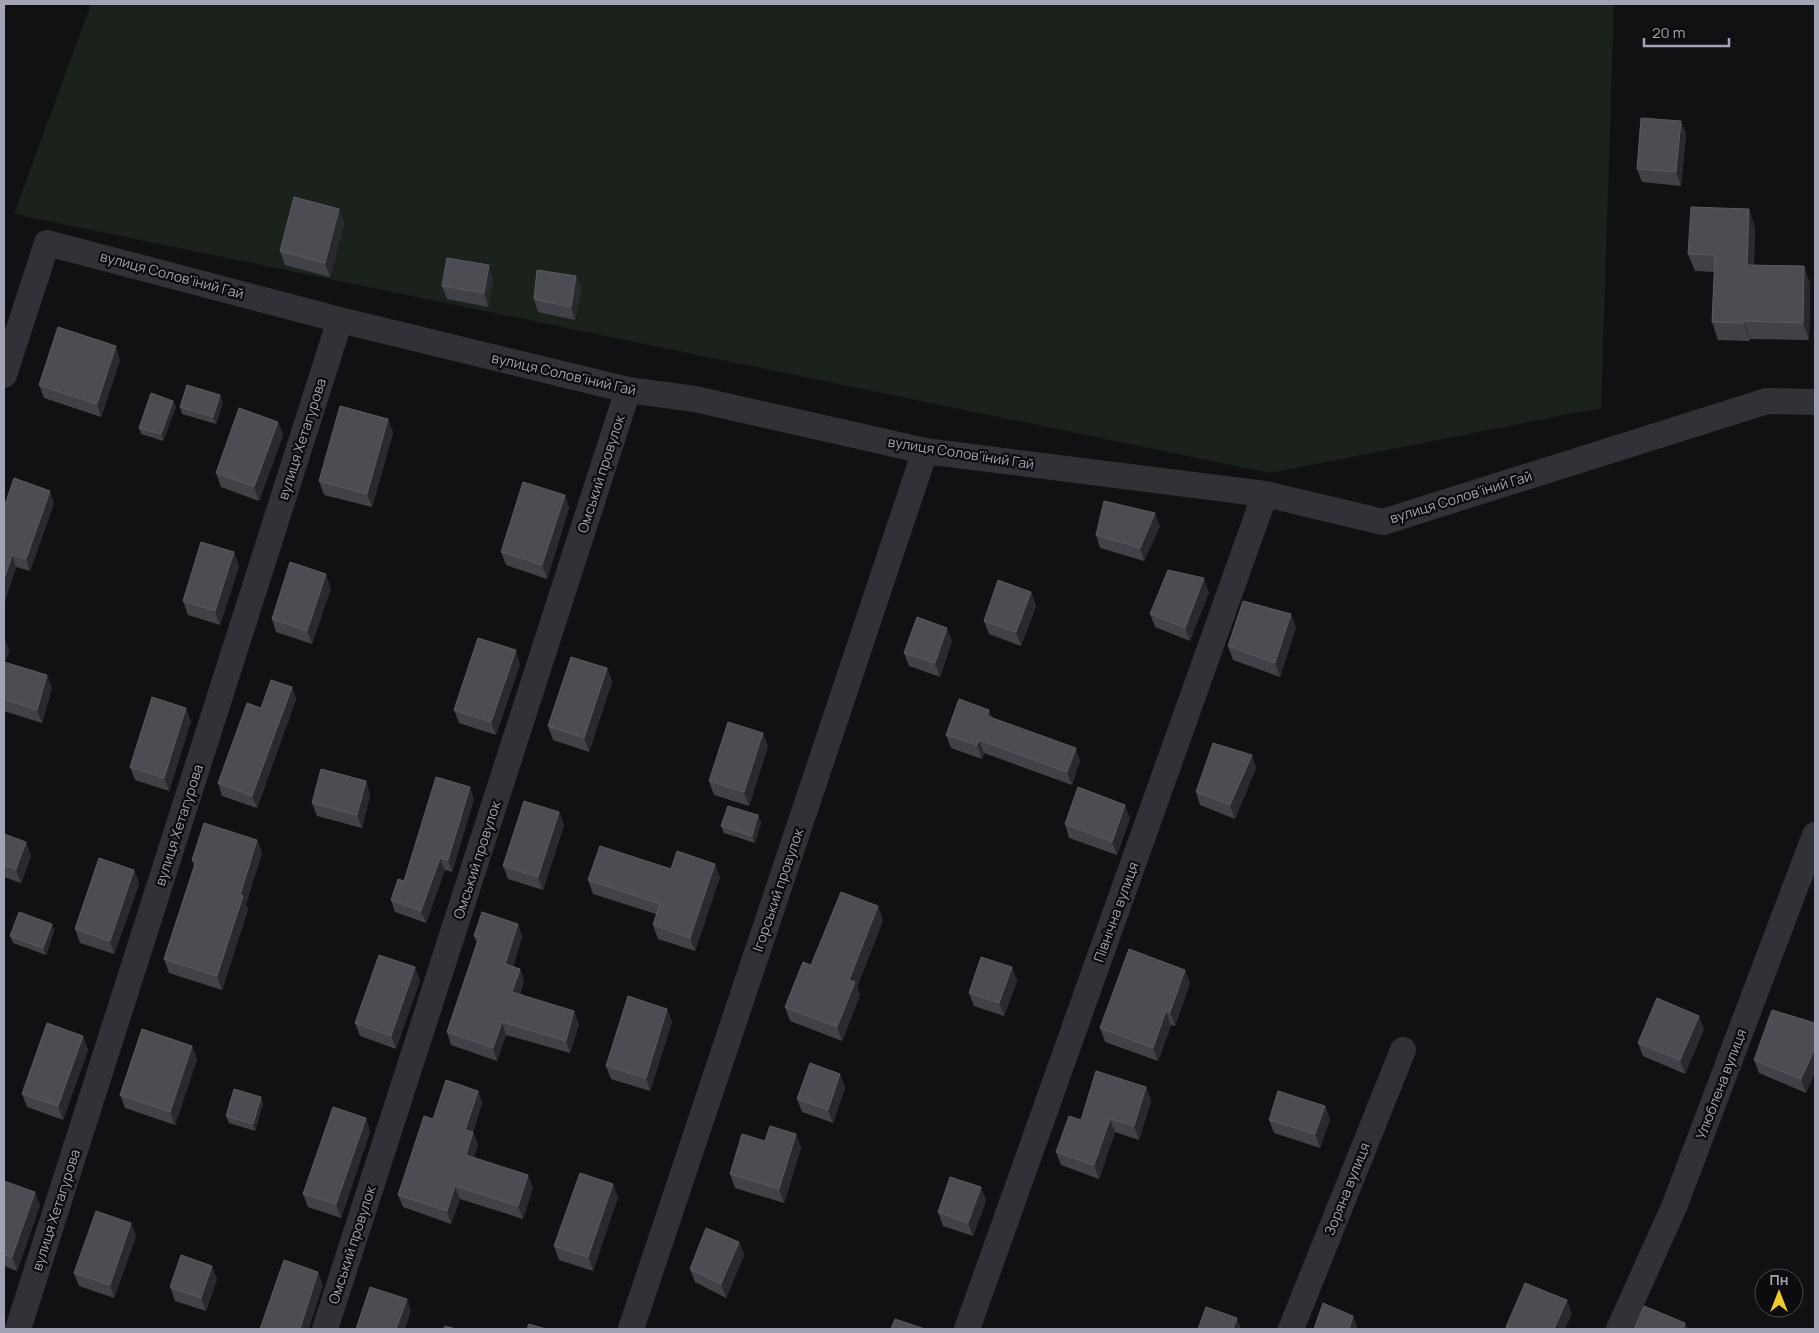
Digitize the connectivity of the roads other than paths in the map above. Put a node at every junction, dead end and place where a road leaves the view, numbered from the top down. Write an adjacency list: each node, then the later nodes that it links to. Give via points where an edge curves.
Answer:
1 (340, 320): 2 (street, вулиця Солов'їний Гай, via 47,242); 3 (street, вулиця Солов'їний Гай); 9 (street, вулиця Хетагурова)
2 (4, 375)
3 (628, 390): 5 (street, вулиця Солов'їний Гай, via 695,399); 10 (street, Омський провулок)
4 (1815, 402): 6 (street, вулиця Солов'їний Гай, via 1767,401 1383,522)
5 (925, 451): 6 (street, вулиця Солов'їний Гай); 11 (street, Ігорський провулок)
6 (1265, 494): 12 (street, Північна вулиця)
7 (1815, 835): 14 (street, Улюблена вулиця, via 1674,1207)
8 (1403, 1050): 13 (street, Зоряна вулиця)
9 (18, 1329)
10 (325, 1329)
11 (631, 1329)
12 (967, 1329)
13 (1291, 1329)
14 (1619, 1329)

